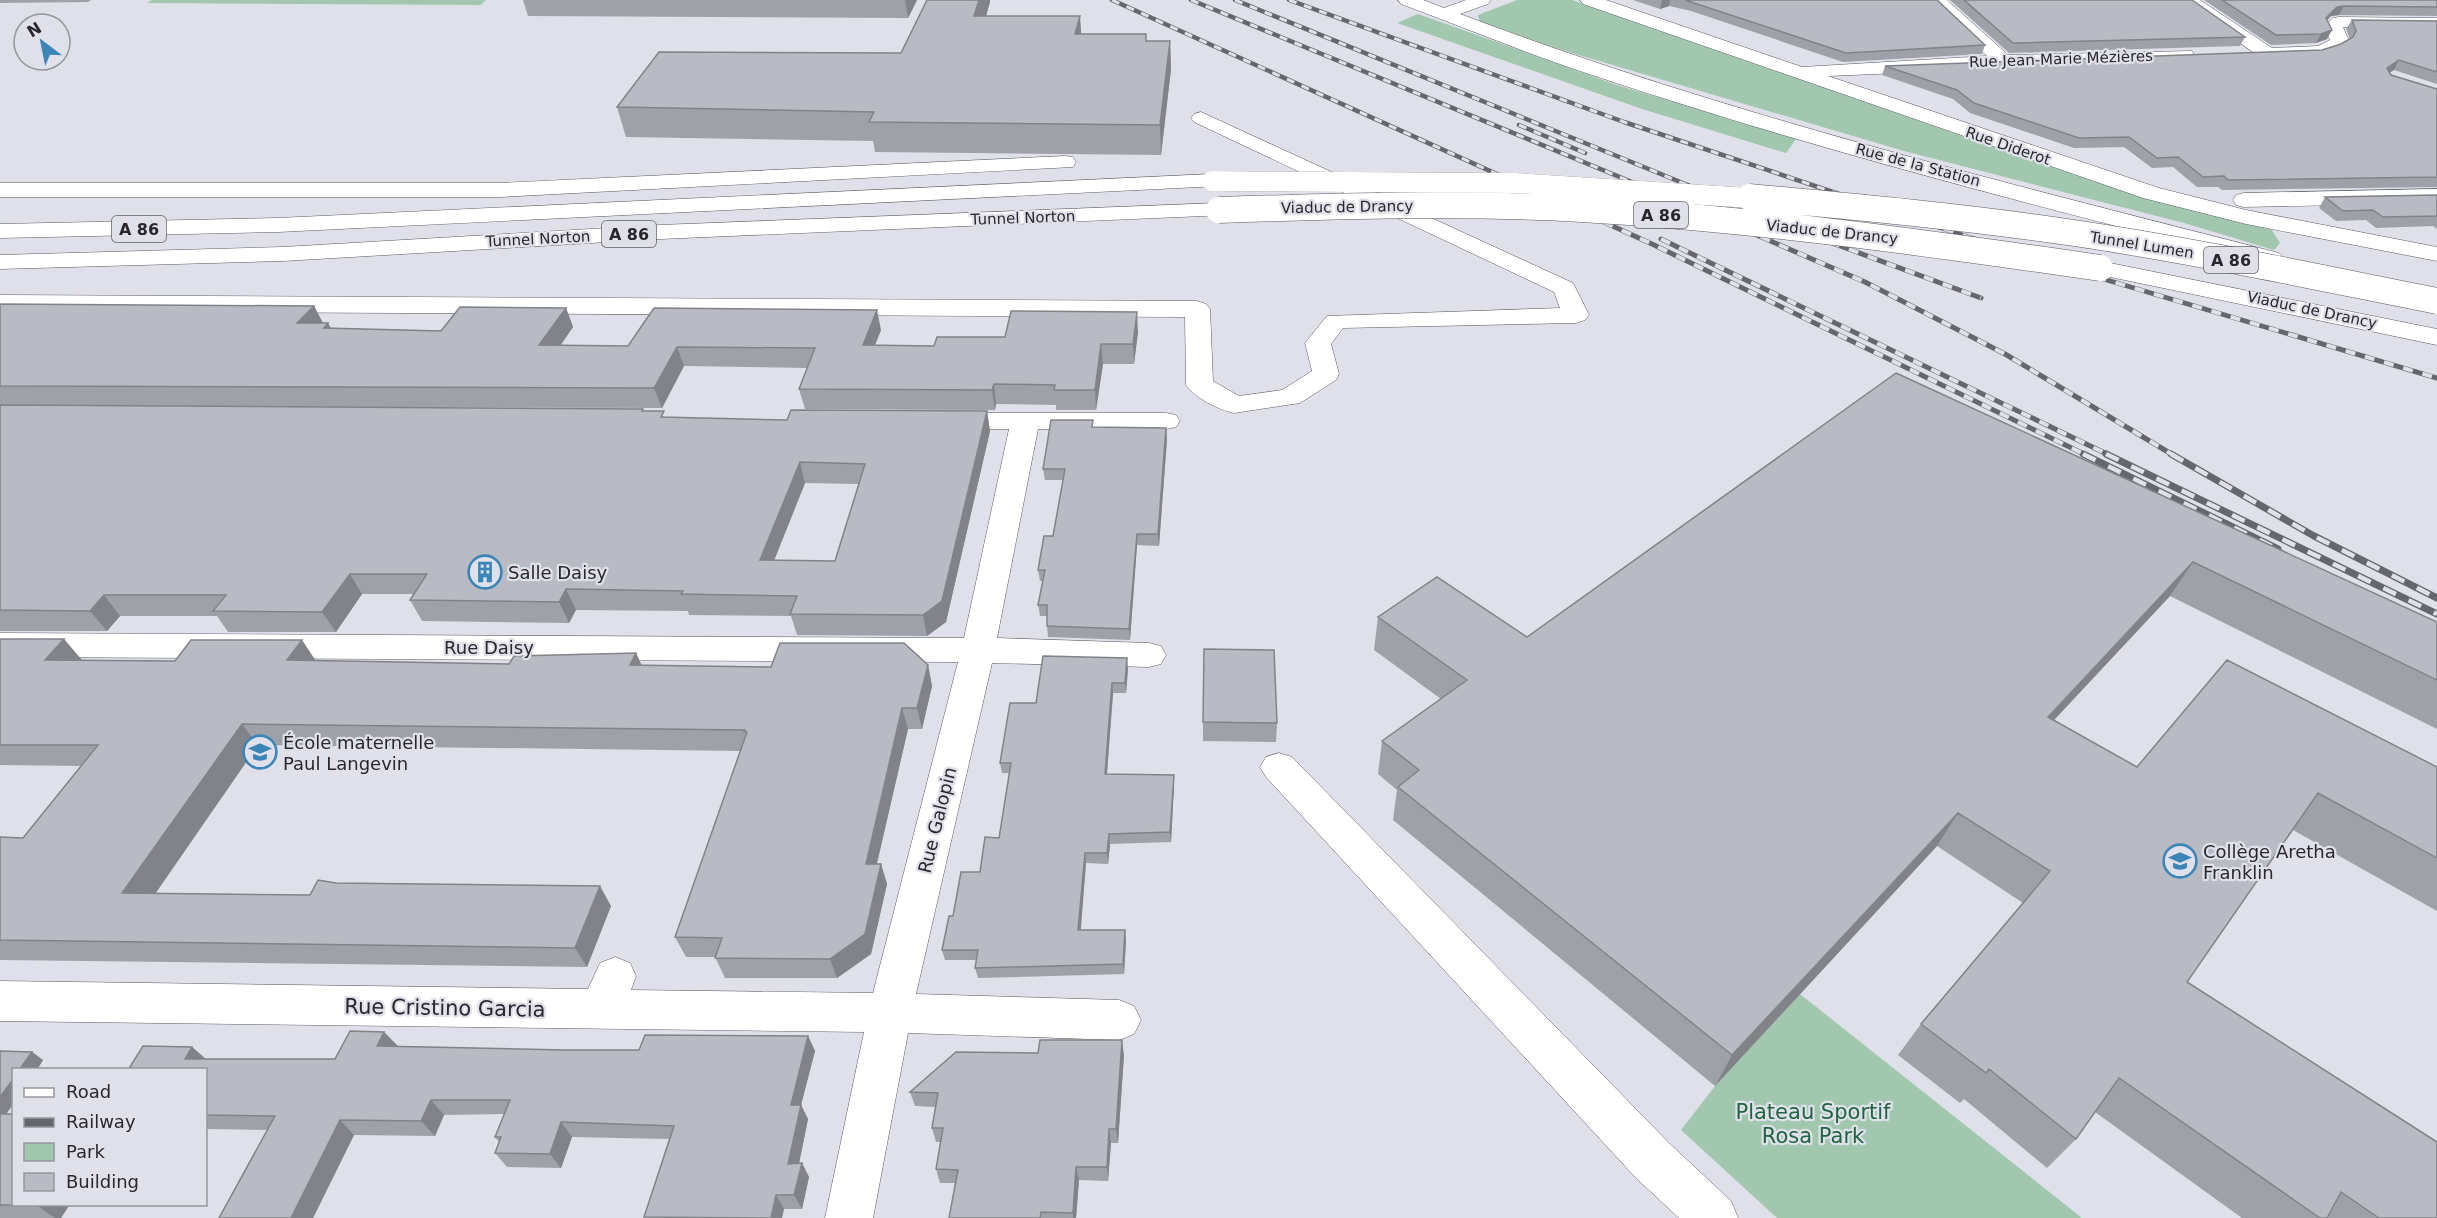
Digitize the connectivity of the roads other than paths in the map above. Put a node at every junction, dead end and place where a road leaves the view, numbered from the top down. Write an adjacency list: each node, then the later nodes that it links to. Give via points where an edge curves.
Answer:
1 (1407, 0): 6 (main road, Rue de la Station)
2 (1482, 0): 6 (main road)
3 (1589, 0): 12 (main road, Rue Diderot)
4 (1937, 0): 11 (main road)
5 (2188, 0): 8 (main road)
6 (1443, 14): 25 (main road, Rue de la Station, via 1562,59 1861,151)
7 (2437, 23): 8 (main road, via 2339,22 2332,27 2340,41 2334,46 2317,51)
8 (2267, 53): 9 (main road)
9 (2231, 54)
10 (2207, 55): 11 (main road, Rue Jean-Marie Mézières)
11 (2003, 60): 12 (main road, Rue Jean-Marie Mézières)
12 (1801, 72): 18 (main road, Rue Diderot, via 2100,178)
13 (1201, 118): 24 (main road, via 1564,288 1576,315 1336,321 1318,343 1326,374 1290,397 1234,405 1200,385 1197,309)
14 (1065, 162): 16 (main road, via 500,190)
15 (1212, 181): 20 (main road, Viaduc de Drancy / A 86, bridge, via 1347,178 1561,183 1819,203); 21 (main road, Tunnel Norton / A 86, via 278,225)
16 (0, 190)
17 (2437, 196): 18 (main road, via 2218,201)
18 (2208, 207): 22 (main road, Rue Diderot)
19 (1219, 210): 23 (main road, Tunnel Norton / A 86, via 660,232 283,254); 26 (main road, Viaduc de Drancy / A 86, bridge, via 1496,206 1630,212 1793,227 2100,268)
20 (2024, 226): 25 (main road, Tunnel Lumen / A 86, bridge, via 2222,258)
21 (0, 231)
22 (2437, 254)
23 (0, 262)
24 (0, 303)
25 (2437, 304)
26 (2437, 337)
27 (917, 421): 29 (main road)
28 (1166, 421): 29 (main road)
29 (1024, 422): 31 (main road, Rue Galopin)
30 (0, 645): 31 (main road, Rue Daisy)
31 (978, 650): 32 (main road, Rue Daisy); 35 (main road, Rue Galopin)
32 (1149, 655)
33 (1279, 767): 38 (main road, via 1653,1161)
34 (0, 1001): 35 (main road, Rue Cristino Garcia, via 608,993)
35 (890, 1013): 36 (main road, Rue Cristino Garcia); 37 (main road, Rue Galopin)
36 (1119, 1020)
37 (849, 1218)
38 (1714, 1218)

